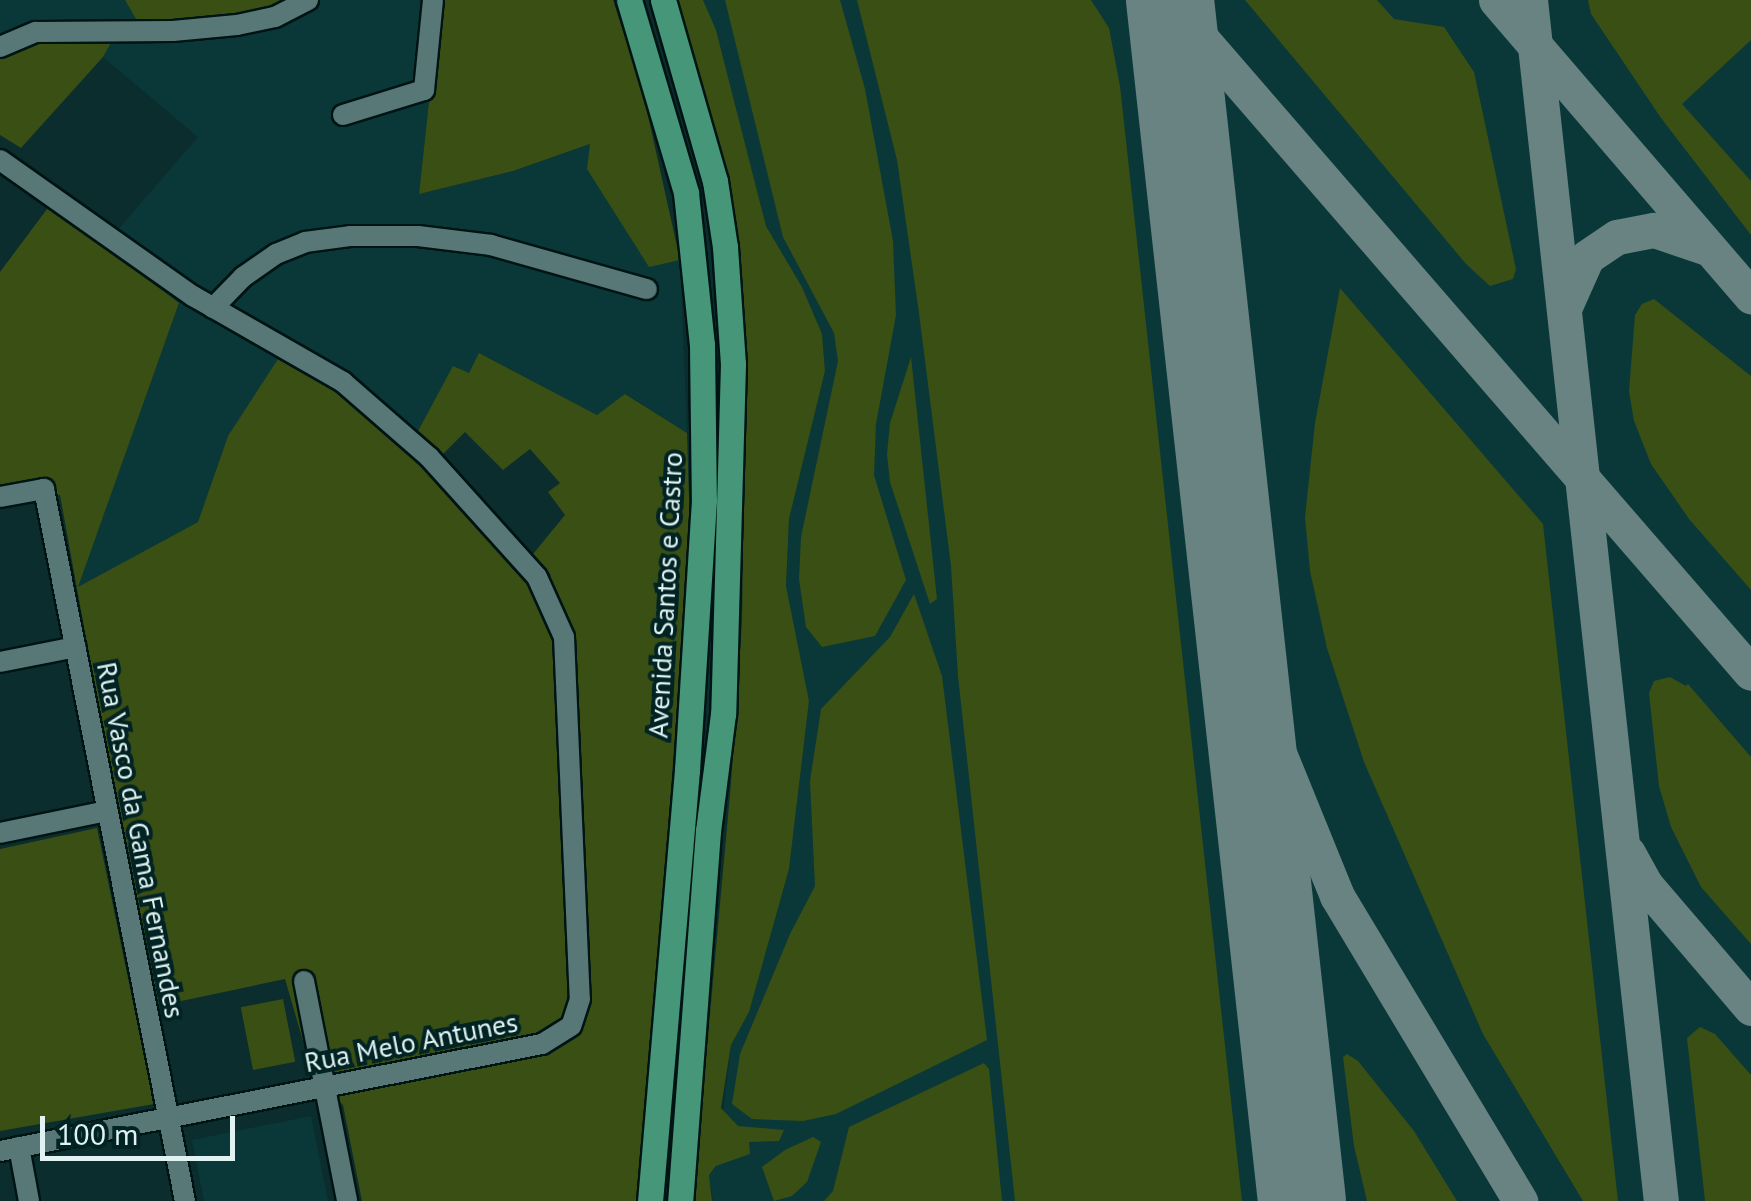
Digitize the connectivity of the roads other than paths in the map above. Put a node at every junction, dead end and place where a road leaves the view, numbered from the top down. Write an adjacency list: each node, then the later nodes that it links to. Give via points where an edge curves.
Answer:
1 (308, 0): 5 (street, via 275,17 237,25 36,32)
2 (433, 0): 6 (street, via 424,90)
3 (630, 0): 22 (main road, Avenida Santos e Castro, via 686,193 702,346 704,500)
4 (663, 0): 23 (main road, via 715,181 733,364 723,714)
5 (0, 47)
6 (344, 115)
7 (0, 160): 9 (street)
8 (647, 289): 9 (street, via 491,245 350,236 276,254)
9 (214, 308): 16 (street, Rua Melo Antunes, via 316,364 429,457 509,542 549,596 564,637 577,1013 571,1026 542,1044)
10 (0, 498): 11 (street, Rua Vasco da Gama Fernandes, via 44,488)
11 (76, 646): 12 (street); 13 (street, Rua Vasco da Gama Fernandes)
12 (0, 662)
13 (107, 811): 14 (street); 17 (street, Rua Vasco da Gama Fernandes)
14 (0, 833)
15 (304, 980): 16 (street)
16 (324, 1087): 17 (street, Rua Melo Antunes); 21 (street)
17 (168, 1118): 18 (street, Rua Melo Antunes); 20 (street, Rua Vasco da Gama Fernandes)
18 (9, 1149): 19 (street)
19 (29, 1201)
20 (185, 1201)
21 (347, 1201)
22 (650, 1201)
23 (680, 1201)

